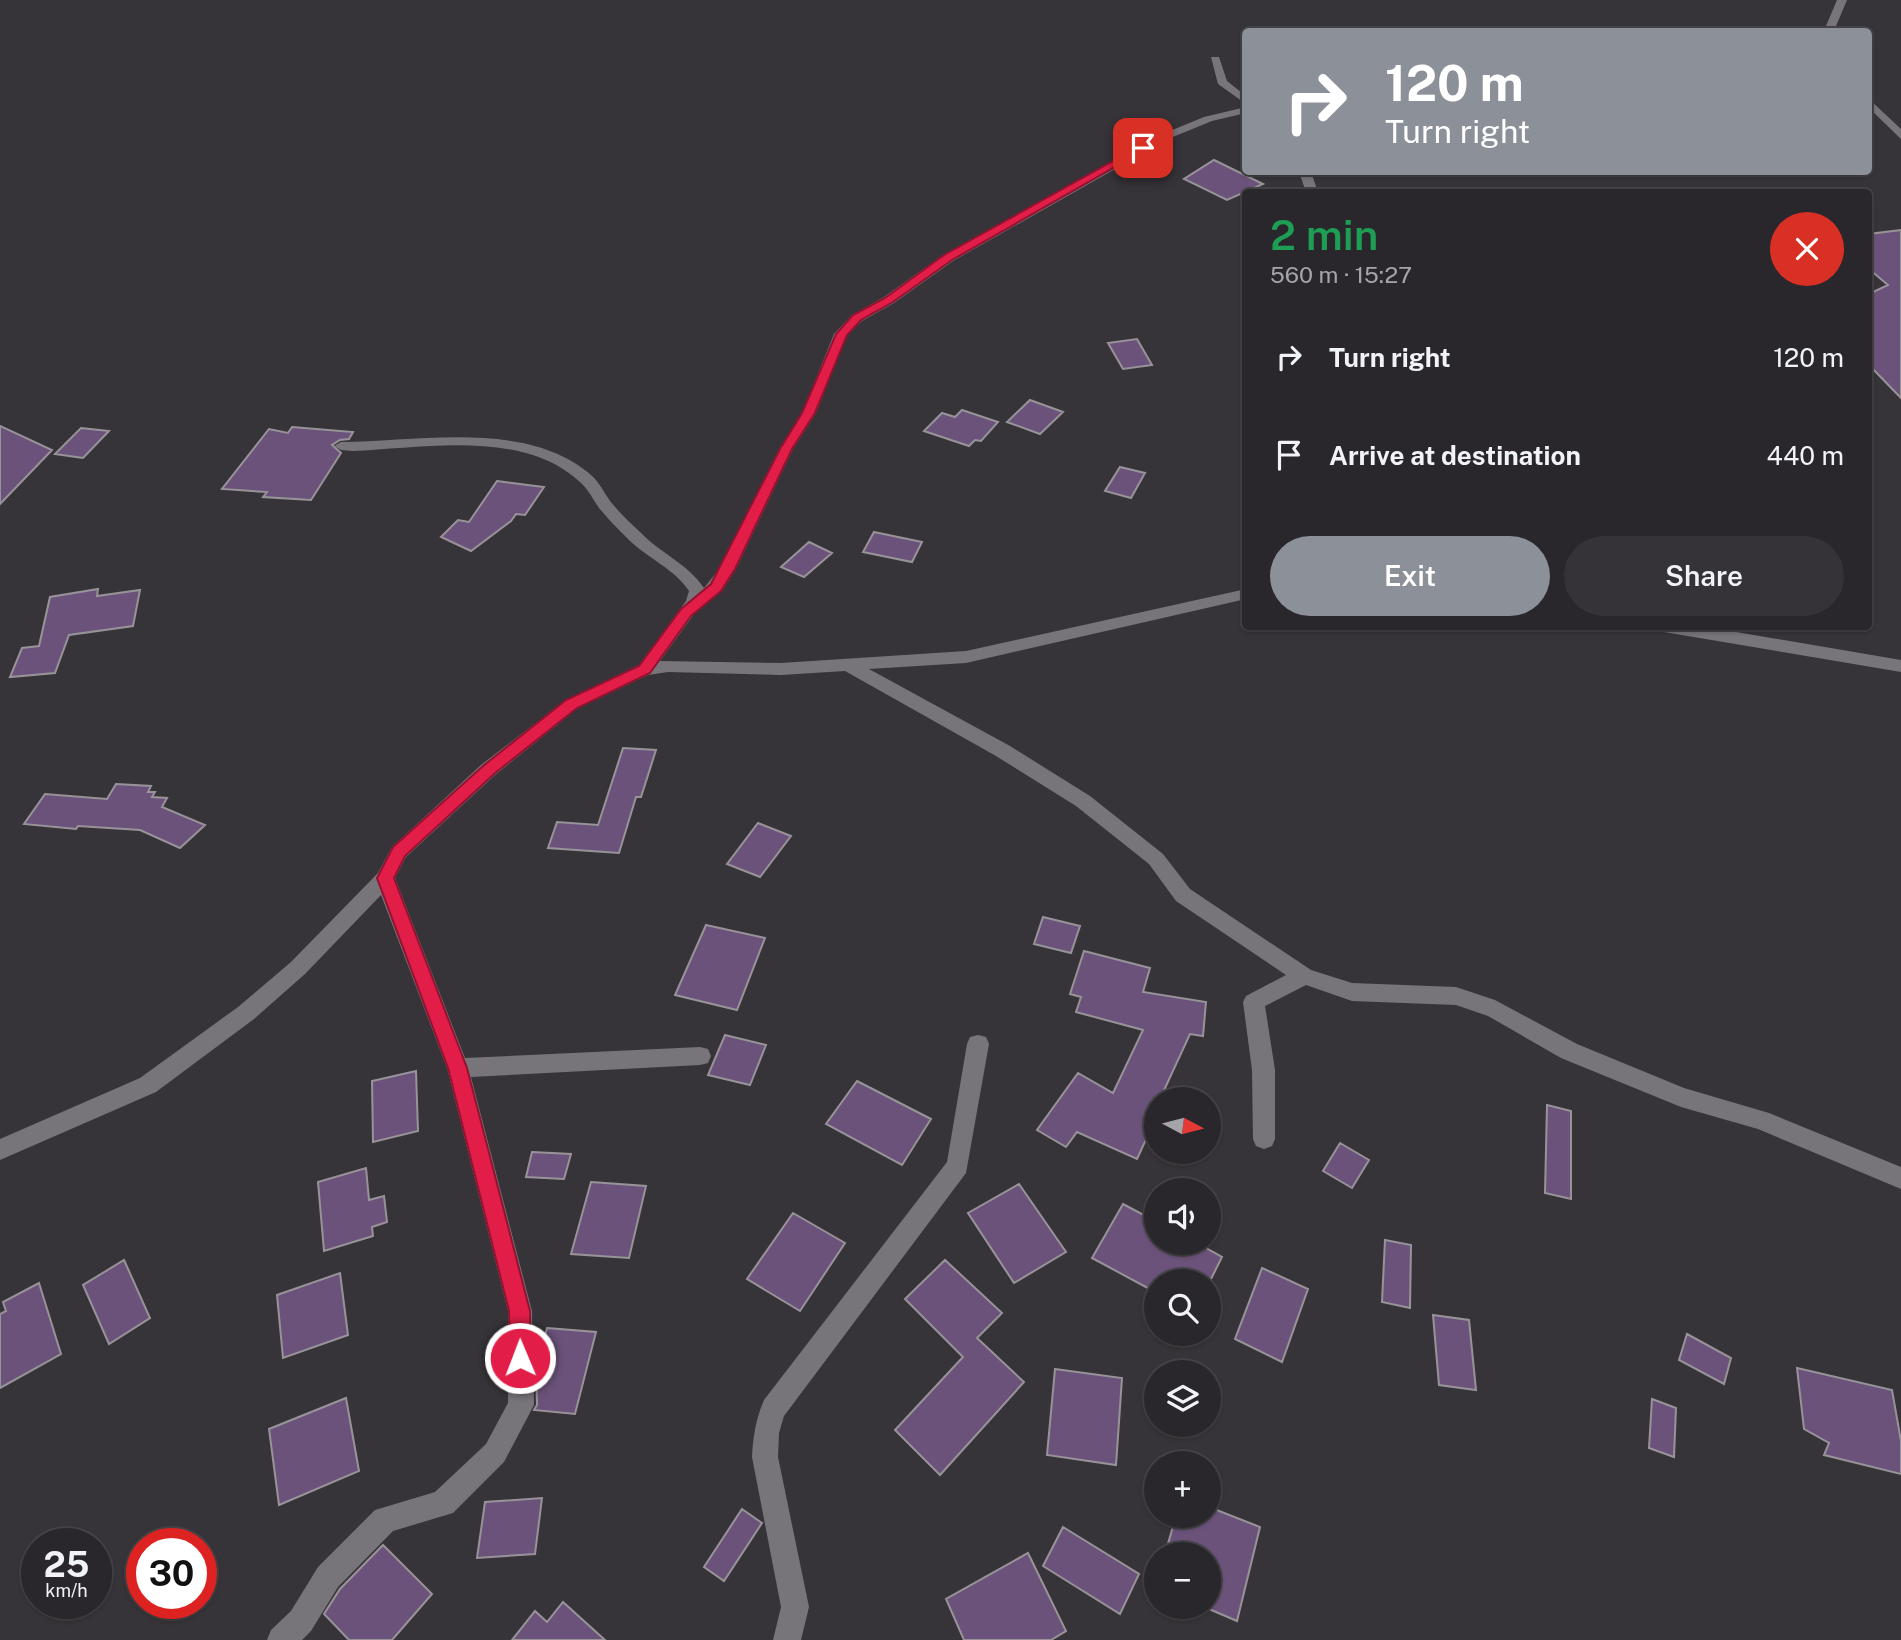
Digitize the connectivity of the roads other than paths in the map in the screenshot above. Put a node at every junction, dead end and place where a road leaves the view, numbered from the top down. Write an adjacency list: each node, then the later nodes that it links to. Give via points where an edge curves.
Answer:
1 (1842, 0): 2 (street)
2 (1832, 28)
3 (1214, 59): 4 (street, via 1222,82)
4 (1242, 98)
5 (1872, 105): 7 (street)
6 (1242, 111): 10 (street, via 1164,137 948,258 857,318 842,334 808,413 728,569 716,587)
7 (1901, 136)
8 (341, 446): 10 (street, via 438,440 499,444 541,454 573,469 645,548 691,579 697,591)
9 (1242, 595): 12 (street, via 967,657)
10 (686, 612): 14 (street)
11 (1684, 630): 13 (street)
12 (849, 666): 14 (street); 16 (street, via 1083,801 1156,859 1183,895)
13 (1901, 666)
14 (645, 669): 15 (street, via 572,704 488,770 399,852)
15 (385, 878): 19 (street); 21 (street, via 298,968 246,1013 148,1085)
16 (1304, 976): 20 (street, via 1254,1002 1265,1087); 22 (street, via 1352,992 1456,996 1495,1009 1569,1051 1681,1097 1762,1120)
17 (978, 1044): 24 (street, via 958,1166 773,1409 765,1433 765,1457 795,1607)
18 (701, 1056): 19 (street)
19 (458, 1068): 23 (street, via 520,1311 521,1405 495,1453 443,1503 385,1520 327,1577 301,1621)
20 (1264, 1139)
21 (0, 1150)
22 (1901, 1178)
23 (281, 1640)
24 (787, 1640)

